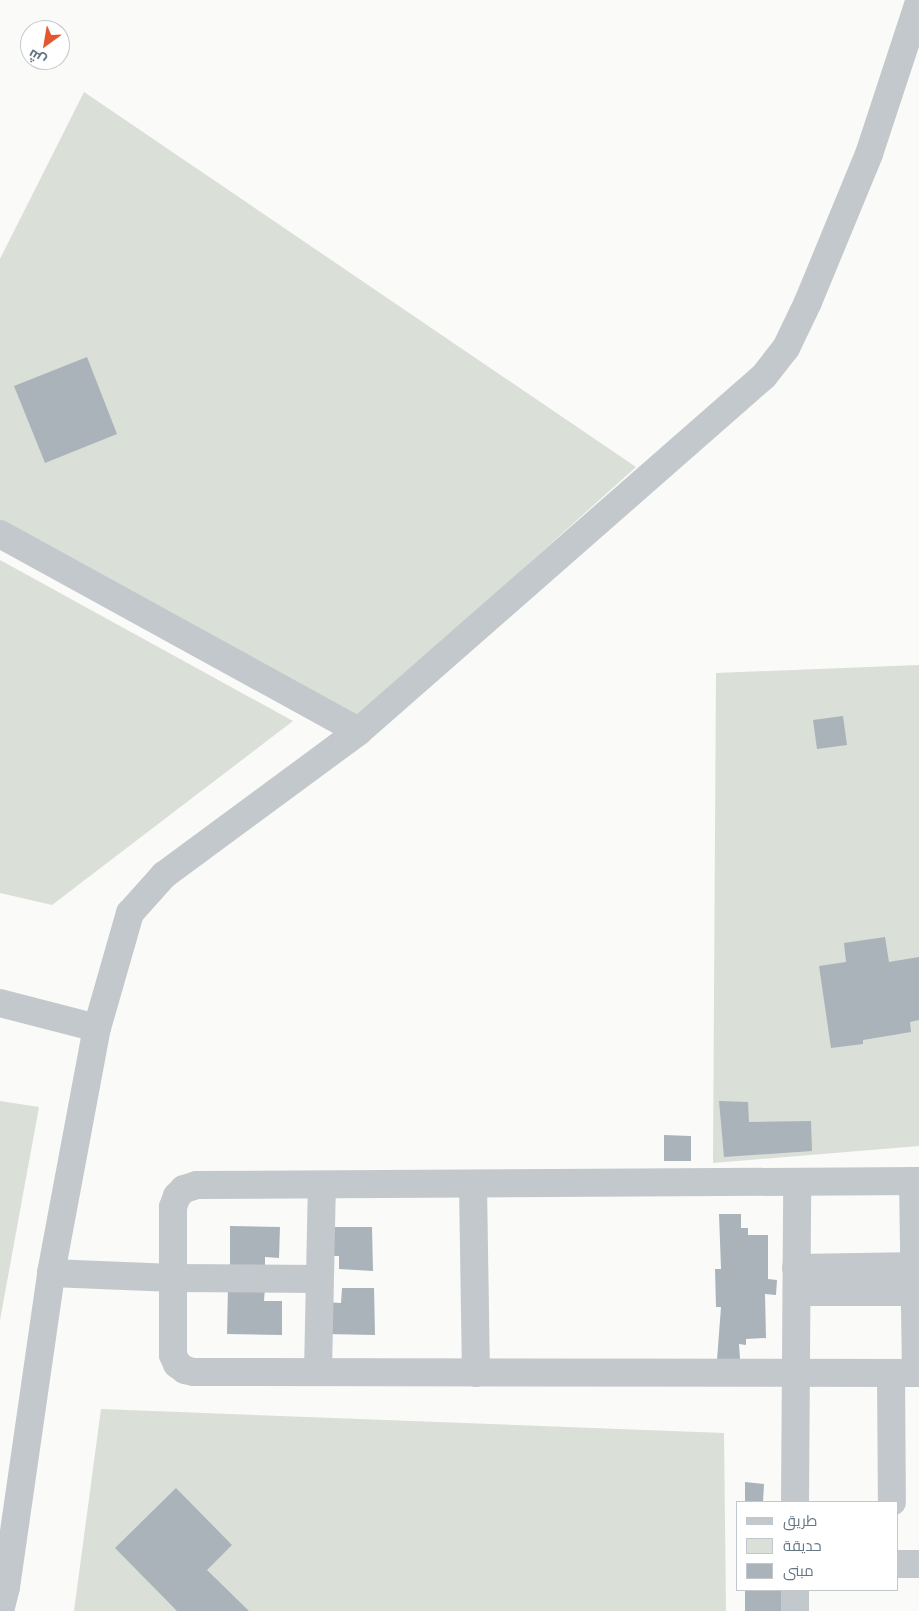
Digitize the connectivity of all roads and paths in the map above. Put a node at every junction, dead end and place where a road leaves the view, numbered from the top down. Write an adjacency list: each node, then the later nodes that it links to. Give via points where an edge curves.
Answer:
1 (919, 2): 3 (street, via 869,154 786,348 764,376)
2 (0, 534): 3 (street)
3 (359, 731): 5 (street, via 164,875 143,896 130,914)
4 (0, 1003): 5 (street)
5 (97, 1028): 10 (street)
6 (916, 1181): 7 (street); 12 (street)
7 (797, 1182): 8 (street); 14 (street)
8 (473, 1185): 9 (street); 16 (street)
9 (322, 1186): 11 (street, via 198,1185 184,1189 173,1206); 13 (street)
10 (51, 1273): 11 (street); 24 (street)
11 (172, 1278): 13 (street); 15 (street, via 173,1355 176,1364 185,1370)
12 (917, 1279): 14 (street); 18 (street)
13 (318, 1280): 15 (street)
14 (796, 1280): 17 (street)
15 (318, 1372): 16 (street)
16 (476, 1373): 17 (street)
17 (795, 1373): 18 (street); 19 (street)
18 (909, 1373): 20 (street)
19 (795, 1501)
20 (892, 1501)
21 (899, 1564): 22 (street)
22 (919, 1564)
23 (795, 1591): 25 (street)
24 (0, 1611)
25 (795, 1611)

